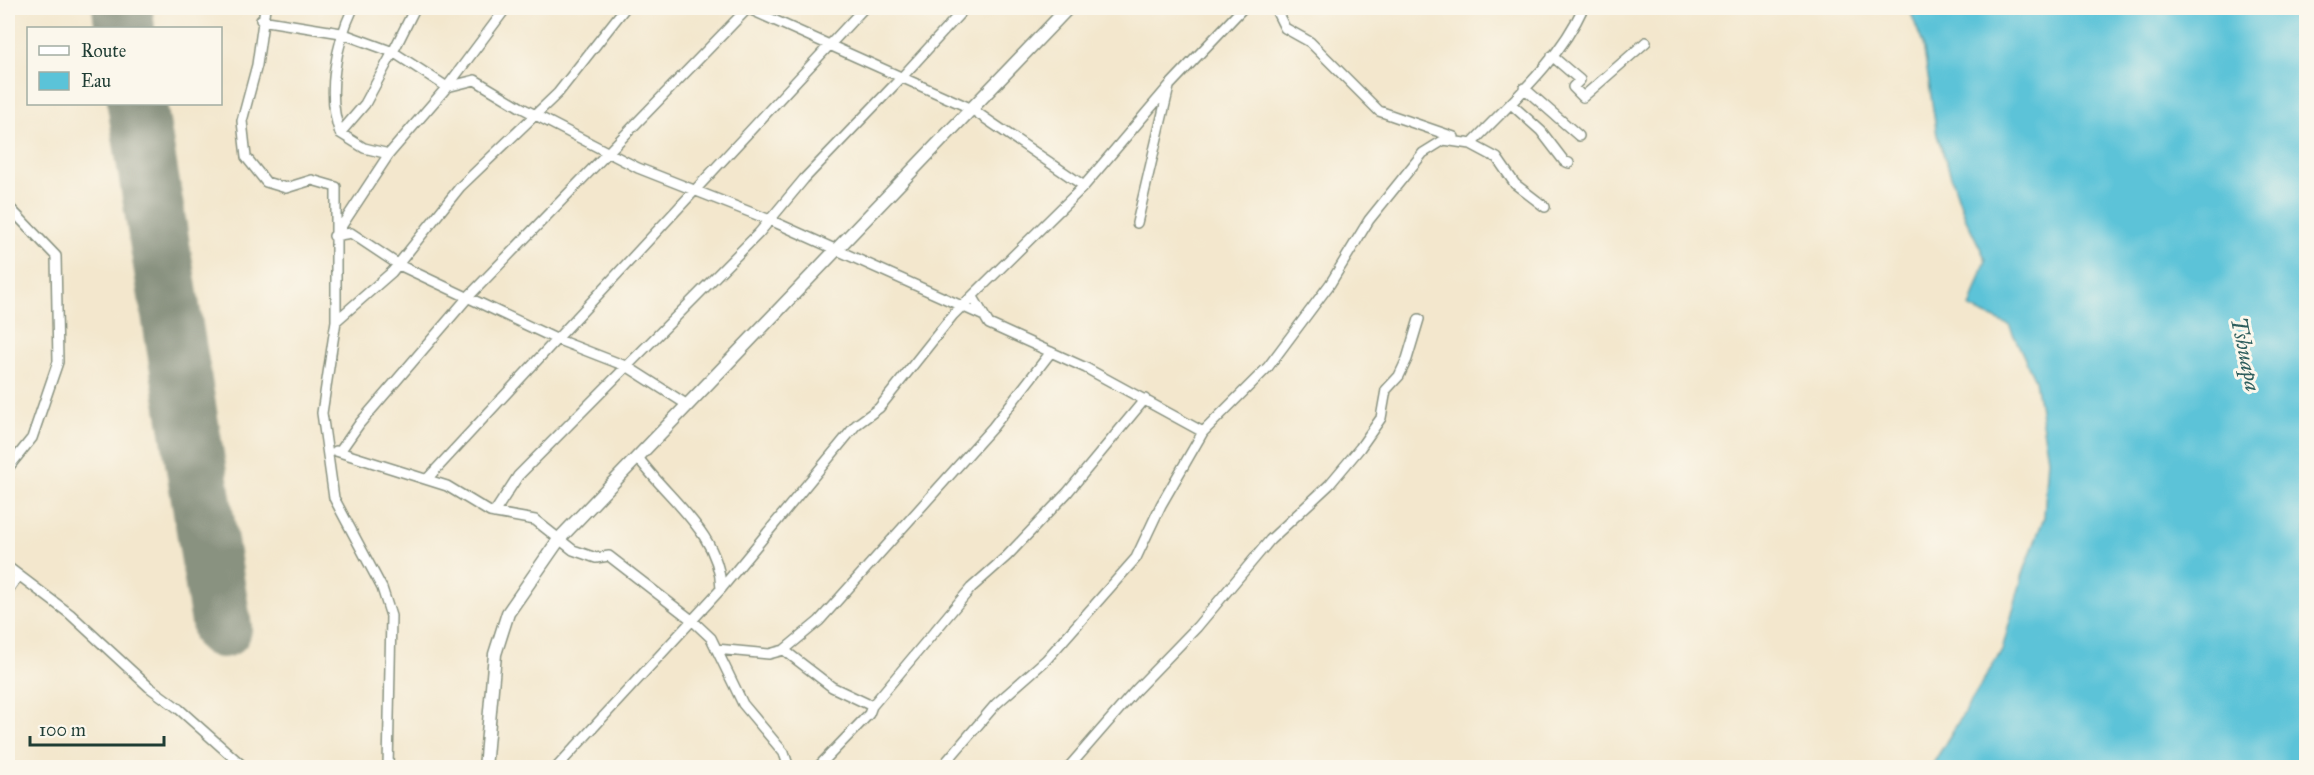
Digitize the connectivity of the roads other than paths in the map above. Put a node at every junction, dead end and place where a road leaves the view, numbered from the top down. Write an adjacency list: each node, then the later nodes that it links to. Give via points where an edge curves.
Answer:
1 (265, 8): 13 (street)
2 (353, 8): 14 (street)
3 (415, 8): 17 (street)
4 (506, 8): 21 (street)
5 (625, 8): 25 (street)
6 (748, 8): 16 (street); 29 (street)
7 (864, 8): 16 (street)
8 (965, 8): 19 (street)
9 (1068, 8): 24 (main road)
10 (1243, 8): 20 (street)
11 (1275, 8): 28 (street, via 1285,28 1310,42 1379,111)
12 (1583, 8): 18 (street)
13 (261, 20): 14 (street); 38 (street, via 257,65 242,121 246,157 266,182 285,188 312,180 336,187)
14 (341, 33): 17 (street); 26 (street, via 333,114)
15 (1646, 42): 18 (street, via 1582,97 1573,87 1580,80)
16 (829, 45): 19 (street); 33 (street)
17 (393, 52): 21 (street); 26 (street, via 374,91)
18 (1552, 56): 22 (street)
19 (902, 77): 24 (street); 36 (street, via 804,178)
20 (1170, 85): 32 (street); 37 (street)
21 (447, 87): 25 (street, via 475,80); 30 (street)
22 (1524, 88): 23 (street); 27 (street)
23 (1511, 104): 28 (street); 31 (street)
24 (970, 108): 32 (street); 39 (main road)
25 (538, 114): 29 (street); 40 (street, via 460,187)
26 (340, 133): 30 (street, via 364,148)
27 (1579, 136)
28 (1471, 144): 35 (street, via 1497,158 1515,184); 52 (street, via 1444,140 1423,153 1369,220 1330,284 1268,367)
29 (609, 152): 33 (street); 41 (street)
30 (389, 154): 38 (street)
31 (1569, 163)
32 (1084, 186): 42 (street)
33 (695, 190): 36 (street); 47 (street)
34 (8, 206): 56 (street, via 56,256 58,362 32,438)
35 (1545, 207)
36 (770, 220): 39 (street); 49 (street)
37 (1137, 223)
38 (334, 237): 40 (street, via 351,233); 46 (street)
39 (838, 249): 43 (street); 51 (main road)
40 (399, 265): 41 (street); 46 (street)
41 (469, 296): 47 (street); 53 (street)
42 (973, 297): 43 (street); 44 (street)
43 (961, 308): 44 (street); 62 (street, via 879,408 856,425)
44 (984, 316): 48 (street, via 989,324)
45 (1419, 319): 75 (street, via 1400,376 1386,390 1381,418 1360,448 1329,485 1270,540 1197,627)
46 (336, 321): 54 (street, via 322,413)
47 (556, 339): 49 (street); 57 (street)
48 (1051, 352): 50 (street); 66 (street, via 993,427 819,621)
49 (628, 367): 51 (street); 58 (street, via 518,476)
50 (1145, 399): 52 (street); 67 (street, via 1067,493 971,588)
51 (686, 404): 55 (main road)
52 (1203, 432): 74 (street, via 1136,558 1046,660 996,704)
53 (341, 450): 54 (street); 57 (street)
54 (328, 452): 69 (street, via 334,498 382,588 391,616)
55 (637, 456): 59 (main road); 62 (street, via 698,526 721,574)
56 (8, 468)
57 (427, 479): 58 (street)
58 (494, 513): 59 (street, via 535,520)
59 (560, 538): 64 (street, via 573,550 596,558 609,556); 70 (main road, via 508,613 495,654)
60 (8, 567): 61 (street)
61 (18, 576): 63 (street); 68 (street, via 70,614)
62 (721, 589): 64 (street)
63 (8, 590)
64 (693, 621): 65 (street, via 711,638); 71 (street)
65 (716, 649): 66 (street, via 769,654); 72 (street, via 743,704 784,753)
66 (784, 650): 67 (street, via 832,687)
67 (872, 706): 73 (street, via 869,714)
68 (245, 768)
69 (388, 768)
70 (485, 768)
71 (556, 768)
72 (789, 768)
73 (817, 768)
74 (941, 768)
75 (1068, 768)

